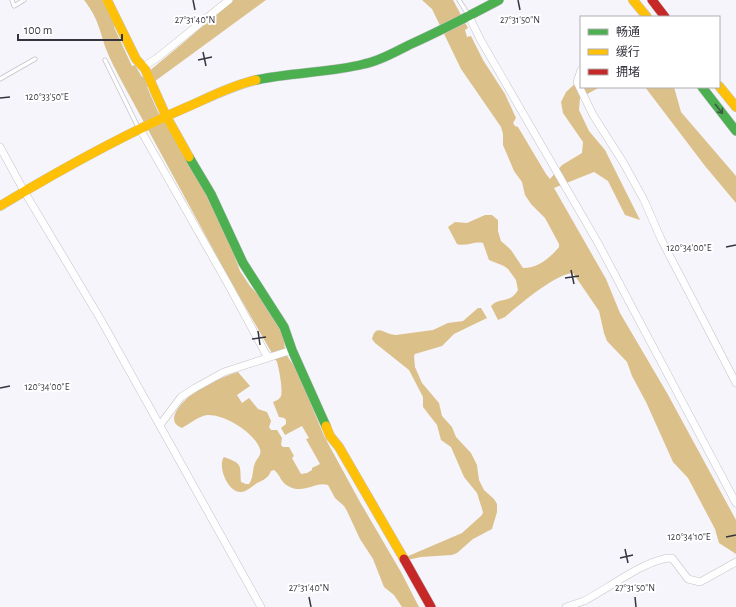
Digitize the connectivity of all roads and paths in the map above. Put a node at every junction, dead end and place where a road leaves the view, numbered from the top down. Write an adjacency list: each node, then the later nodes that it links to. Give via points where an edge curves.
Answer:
1 (12, 0): 2 (lane, via 14,6)
2 (24, 0)
3 (107, 0): 14 (street, via 136,58)
4 (229, 0): 14 (street, via 156,58)
5 (459, 0): 11 (lane)
6 (499, 0): 11 (street)
7 (633, 0): 9 (street)
8 (652, 0): 10 (street)
9 (646, 16)
10 (664, 16)
11 (467, 17): 20 (street, via 366,64 245,83); 30 (street, via 598,243)
12 (36, 59): 16 (lane)
13 (105, 60): 21 (lane)
14 (145, 70): 20 (street)
15 (580, 73): 28 (street, via 577,82 593,115 627,168 664,246)
16 (0, 79)
17 (720, 87): 19 (street)
18 (703, 88): 22 (street, one-way to 22)
19 (736, 108)
20 (164, 117): 21 (street); 26 (street, via 211,194 243,263 284,327)
21 (142, 128): 24 (street); 27 (street)
22 (736, 131)
23 (0, 147): 24 (street)
24 (24, 191): 25 (street); 29 (street)
25 (0, 206)
26 (289, 351): 27 (street); 33 (street, via 330,436 339,447)
27 (270, 357): 29 (street, via 224,372 195,388 181,397)
28 (736, 383)
29 (160, 425): 32 (street)
30 (736, 503)
31 (736, 562): 34 (street, via 700,582 688,579 672,558 665,558 584,601)
32 (262, 607)
33 (431, 607)
34 (566, 607)

